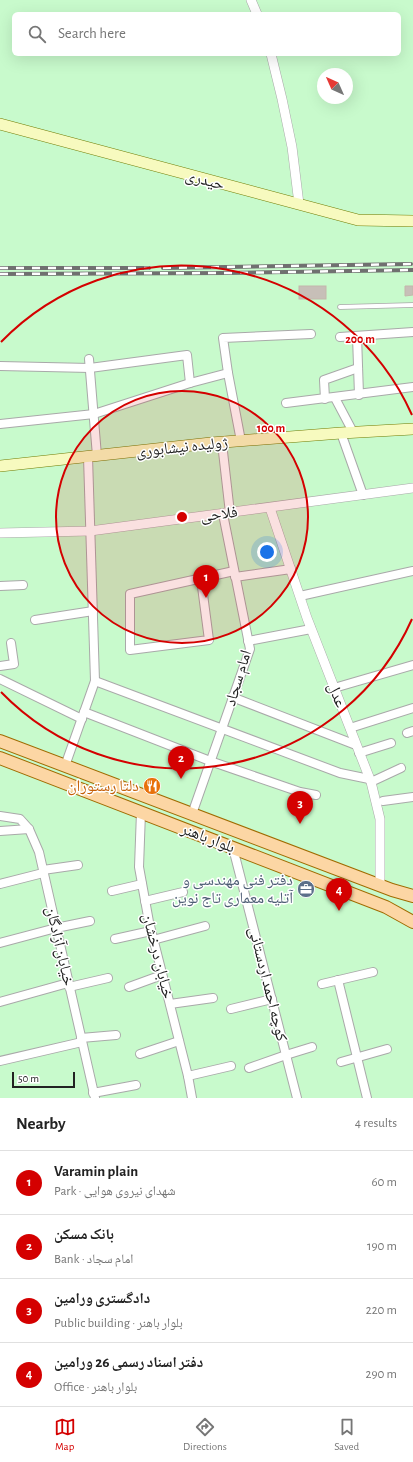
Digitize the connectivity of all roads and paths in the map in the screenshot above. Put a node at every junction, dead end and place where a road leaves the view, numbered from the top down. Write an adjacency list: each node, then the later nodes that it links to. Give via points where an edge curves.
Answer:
1 (251, 0): 2 (street)
2 (256, 12)
3 (272, 56): 5 (street, via 292,147)
4 (0, 124): 5 (main road, حیدری)
5 (299, 204): 6 (main road, حیدری, via 358,220)
6 (413, 221)
7 (413, 305): 8 (lane)
8 (340, 306)
9 (413, 332): 11 (street)
10 (311, 334): 17 (street, via 223,338)
11 (357, 336): 12 (street); 16 (street)
12 (340, 337)
13 (89, 359): 15 (street)
14 (0, 366): 15 (street)
15 (90, 368): 18 (street, via 187,355); 24 (street)
16 (358, 368): 20 (street); 22 (street, via 324,380)
17 (228, 373): 18 (street); 28 (street)
18 (190, 383): 24 (street)
19 (413, 387): 20 (street)
20 (359, 395): 21 (street)
21 (335, 398): 22 (street); 27 (street)
22 (325, 399): 23 (street)
23 (286, 404)
24 (94, 414): 25 (street); 30 (street)
25 (0, 424)
26 (413, 429): 27 (main road, ژولیده نیشابوری)
27 (347, 433): 28 (main road, ژولیده نیشابوری); 33 (street)
28 (241, 441): 29 (main road, ژولیده نیشابوری)
29 (222, 442): 30 (main road, ژولیده نیشابوری); 35 (street, امام سجاد)
30 (92, 457): 31 (main road, ژولیده نیشابوری); 36 (street)
31 (0, 466)
32 (413, 488): 33 (street, فلاحی)
33 (363, 494): 34 (street, فلاحی)
34 (270, 508): 35 (street, فلاحی); 38 (street, عدل)
35 (226, 513): 36 (street, فلاحی); 40 (street, امام سجاد)
36 (90, 531): 37 (street, فلاحی); 45 (street)
37 (0, 533)
38 (291, 568): 40 (street); 44 (street, عدل)
39 (413, 571): 44 (street)
40 (235, 574): 41 (street); 48 (street, امام سجاد)
41 (201, 579): 41 (street, via 130,594 130,650 208,640)
42 (23, 585): 43 (street)
43 (0, 586)
44 (300, 596): 47 (street, عدل)
45 (93, 611): 46 (street); 53 (street)
46 (35, 620)
47 (311, 629): 48 (street); 54 (street, عدل)
48 (248, 642): 55 (street, امام سجاد, via 250,649)
49 (11, 643): 51 (street, via 14,664)
50 (413, 665): 54 (street)
51 (0, 666)
52 (0, 679): 57 (street)
53 (95, 681): 57 (street); 58 (street)
54 (334, 688): 59 (street, عدل)
55 (232, 697): 58 (street, امام سجاد); 62 (street)
56 (413, 708): 59 (street)
57 (83, 716): 64 (street); 65 (street)
58 (222, 728): 64 (street, امام سجاد); 67 (street, via 340,773)
59 (350, 728): 62 (street, عدل)
60 (0, 742): 65 (main road, بلوار باهنر)
61 (391, 743): 62 (street)
62 (358, 749): 67 (street, عدل)
63 (0, 758): 71 (main road, بلوار باهنر)
64 (210, 761): 68 (street, via 300,792); 72 (street, امام سجاد)
65 (65, 766): 72 (main road, بلوار باهنر)
66 (401, 768): 67 (street)
67 (370, 781): 81 (street, عدل, via 380,819)
68 (316, 795)
69 (413, 798): 70 (street)
70 (382, 801)
71 (141, 812): 76 (main road, بلوار باهنر); 80 (street, خیابان درخشان, via 139,867)
72 (192, 814): 81 (main road, بلوار باهنر)
73 (0, 816): 74 (street, via 20,819)
74 (29, 829): 75 (street); 78 (street, خیابان آزادگان)
75 (0, 831)
76 (233, 848): 86 (main road, بلوار باهنر); 102 (street, کوچه احمد اردستانی)
77 (78, 865): 78 (street)
78 (43, 871): 79 (street); 89 (street, خیابان آزادگان)
79 (0, 884)
80 (142, 884): 82 (street); 85 (street, خیابان درخشان)
81 (380, 886): 84 (main road, بلوار باهنر)
82 (112, 890)
83 (183, 892): 85 (street)
84 (411, 894)
85 (145, 901): 90 (street, خیابان درخشان)
86 (411, 919)
87 (90, 921): 89 (street)
88 (205, 926): 92 (street)
89 (56, 928): 93 (street); 99 (street, خیابان آزادگان)
90 (151, 931): 91 (street); 92 (street, خیابان درخشان)
91 (115, 939)
92 (153, 940): 95 (street, خیابان درخشان)
93 (0, 943)
94 (373, 972): 97 (street)
95 (162, 975): 100 (street); 104 (street, خیابان درخشان)
96 (108, 978): 99 (street)
97 (338, 980): 98 (street); 113 (street)
98 (322, 984)
99 (69, 985): 103 (street); 107 (street, خیابان آزادگان)
100 (129, 987)
101 (213, 998): 104 (street)
102 (272, 999): 105 (street); 112 (street, کوچه احمد اردستانی)
103 (0, 1002)
104 (170, 1004): 108 (street, خیابان درخشان)
105 (231, 1009)
106 (116, 1035): 107 (street)
107 (81, 1040): 114 (street); 120 (street, خیابان آزادگان)
108 (179, 1041): 111 (street); 118 (street, خیابان درخشان)
109 (312, 1047): 112 (street)
110 (387, 1049): 113 (street)
111 (140, 1054)
112 (286, 1054): 117 (street); 122 (street, کوچه احمد اردستانی)
113 (358, 1058): 115 (street); 123 (street)
114 (0, 1061)
115 (341, 1062)
116 (231, 1066): 118 (street)
117 (249, 1068)
118 (188, 1076): 121 (street, خیابان درخشان)
119 (136, 1085): 120 (street)
120 (94, 1097)
121 (192, 1098)
122 (297, 1098)
123 (368, 1098)

